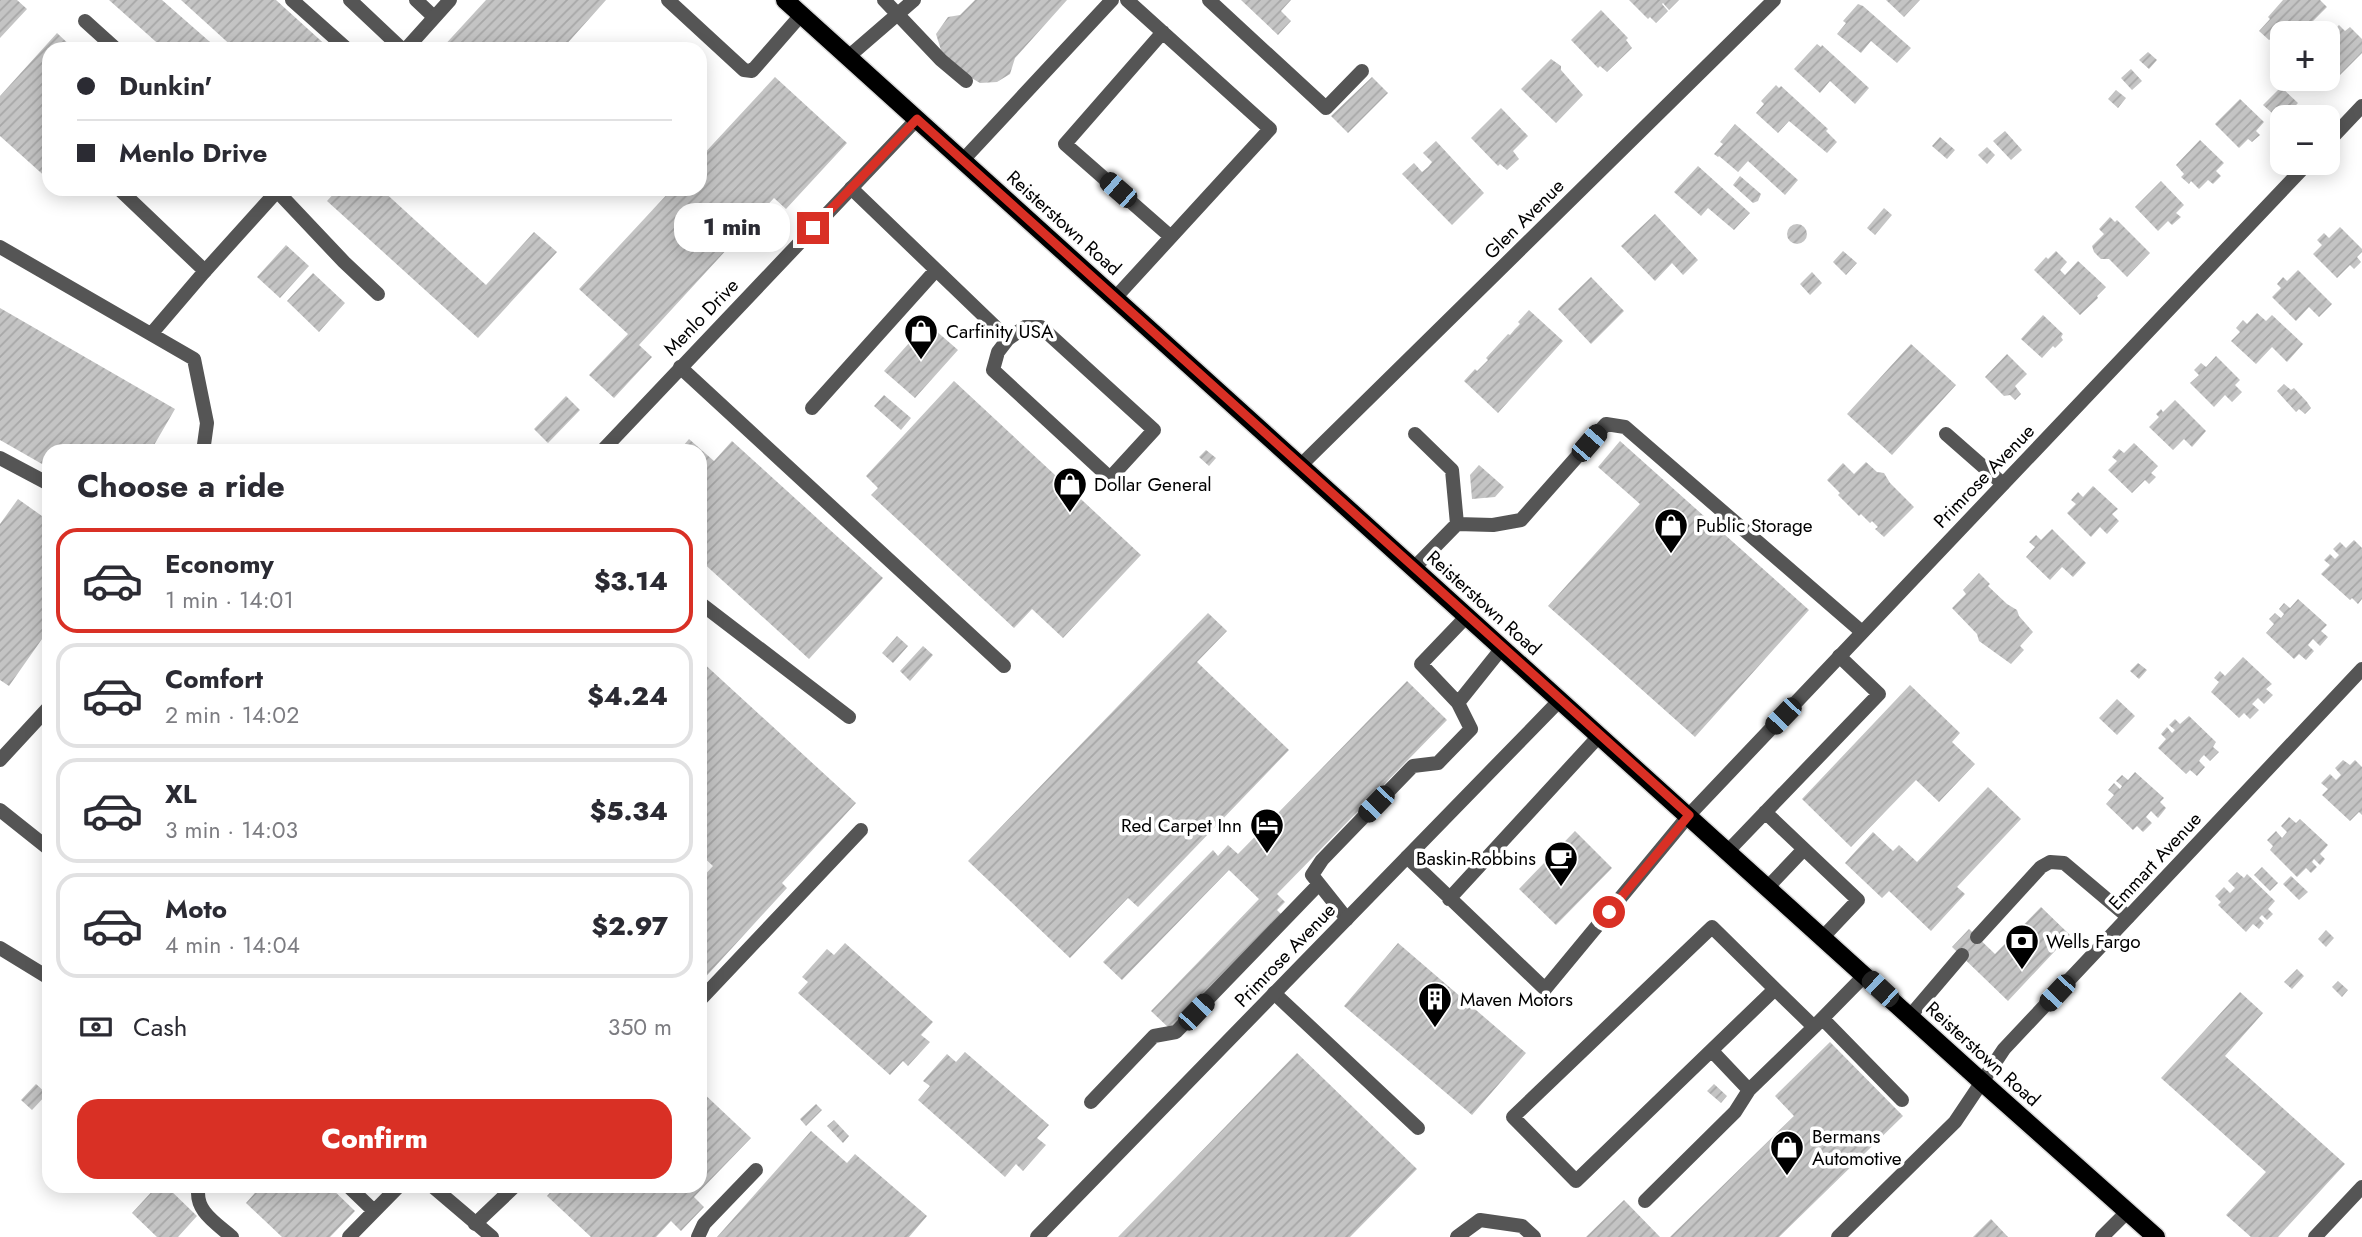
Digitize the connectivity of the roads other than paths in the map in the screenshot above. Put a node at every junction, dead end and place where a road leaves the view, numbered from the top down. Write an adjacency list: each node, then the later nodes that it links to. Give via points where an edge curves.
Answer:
1 (292, 0): 19 (street)
2 (349, 0): 20 (street)
3 (416, 0): 15 (street)
4 (450, 0): 15 (street)
5 (668, 0): 14 (street, via 744,70 752,71)
6 (785, 0): 14 (main road, Reisterstown Road)
7 (884, 0): 13 (street)
8 (914, 0): 13 (street)
9 (1112, 0): 28 (street)
10 (1127, 0): 17 (street)
11 (1209, 0): 23 (street, via 1326,108)
12 (1774, 0): 49 (street, Glen Avenue)
13 (898, 14): 22 (street); 24 (street)
14 (801, 15): 22 (main road, Reisterstown Road)
15 (434, 17): 21 (street)
16 (85, 21): 18 (street)
17 (1163, 32): 34 (street, via 1065,144); 34 (street, via 1270,129)
18 (108, 42)
19 (339, 42)
20 (396, 42)
21 (411, 42)
22 (848, 57): 26 (main road, Reisterstown Road)
23 (1362, 71)
24 (966, 81)
25 (2362, 106): 27 (street)
26 (917, 119): 28 (main road, Reisterstown Road); 30 (street, Menlo Drive)
27 (2340, 129)
28 (962, 160): 39 (main road, Reisterstown Road)
29 (2297, 175): 51 (street, Primrose Avenue)
30 (851, 188): 36 (street); 42 (street, Menlo Drive)
31 (126, 196): 37 (street)
32 (273, 196): 37 (street)
33 (284, 196): 38 (street)
34 (1171, 237): 39 (street)
35 (0, 247): 40 (street)
36 (936, 270): 41 (street); 43 (street)
37 (205, 271): 40 (street)
38 (378, 293)
39 (1115, 298): 49 (main road, Reisterstown Road)
40 (152, 333): 46 (street, via 194,359 207,423)
41 (1008, 340): 41 (street, via 1025,327 1041,327 1154,430 1110,478 993,370 998,352)
42 (680, 368): 47 (street, Menlo Drive); 59 (street)
43 (813, 408)
44 (1415, 434): 52 (street, via 1452,470)
45 (1946, 434): 51 (street)
46 (204, 444)
47 (609, 444)
48 (0, 458): 50 (street)
49 (1300, 466): 53 (main road, Reisterstown Road)
50 (42, 480)
51 (2003, 484): 56 (street, Primrose Avenue)
52 (1457, 524): 53 (street); 56 (street, via 1521,520 1606,424 1625,427)
53 (1414, 568): 55 (main road, Reisterstown Road)
54 (707, 608): 64 (street)
55 (1467, 616): 57 (main road, Reisterstown Road); 62 (street, via 1421,664)
56 (1862, 632): 58 (street, Primrose Avenue)
57 (1502, 648): 61 (main road, Reisterstown Road); 62 (street)
58 (1839, 656): 68 (street, via 1879,694); 69 (street, Primrose Avenue)
59 (1004, 666)
60 (2362, 668): 78 (street, Emmart Avenue)
61 (1560, 700): 65 (main road, Reisterstown Road); 74 (street, Primrose Avenue)
62 (1458, 703): 75 (street, via 1471,729 1438,763 1413,766 1322,860 1312,875)
63 (42, 715): 66 (street)
64 (849, 717)
65 (1600, 735): 69 (main road, Reisterstown Road); 77 (street)
66 (0, 760)
67 (0, 810): 71 (street)
68 (1765, 812): 72 (street); 73 (street)
69 (1689, 815): 73 (main road, Reisterstown Road); 77 (street, Primrose Avenue, via 1545,989)
70 (861, 830): 87 (street)
71 (42, 843)
72 (1804, 849): 76 (street); 80 (street, via 1858,900)
73 (1728, 851): 76 (main road, Reisterstown Road)
74 (1407, 857): 77 (street); 79 (street, Primrose Avenue)
75 (1319, 884): 79 (street); 95 (street, via 1176,1032 1154,1037)
76 (1767, 888): 80 (main road, Reisterstown Road)
77 (1449, 899)
78 (2128, 918): 81 (street, via 2064,863 2050,862); 92 (street, Emmart Avenue, via 2004,1049)
79 (1347, 919): 88 (street, Primrose Avenue)
80 (1823, 937): 85 (main road, Reisterstown Road)
81 (1978, 937)
82 (0, 948): 84 (street)
83 (1962, 955): 89 (street)
84 (42, 974)
85 (1865, 975): 89 (main road, Reisterstown Road); 90 (street)
86 (1775, 989): 90 (street); 91 (street); 91 (street, via 1712,927 1513,1117 1576,1181)
87 (707, 993)
88 (1275, 993): 96 (street); 112 (street, Primrose Avenue)
89 (1910, 1016): 92 (main road, Reisterstown Road)
90 (1819, 1023): 93 (street); 94 (street)
91 (1712, 1051): 93 (street)
92 (1982, 1082): 105 (main road, Reisterstown Road); 115 (street, Emmart Avenue, via 1955,1122)
93 (1749, 1090): 104 (street, via 1735,1112)
94 (1902, 1100)
95 (1091, 1102)
96 (1418, 1128)
97 (756, 1170): 111 (street, via 704,1224)
98 (2362, 1187): 118 (street)
99 (199, 1193): 108 (street, via 205,1214)
100 (355, 1193): 106 (street)
101 (392, 1193): 106 (street)
102 (440, 1193): 107 (street)
103 (508, 1193): 107 (street)
104 (1645, 1201)
105 (2128, 1211): 116 (street); 117 (main road, Reisterstown Road)
106 (374, 1212): 109 (street)
107 (475, 1224): 110 (street)
108 (232, 1237)
109 (349, 1237)
110 (492, 1237)
111 (698, 1237)
112 (1037, 1237)
113 (1457, 1237): 114 (street, via 1480,1220 1522,1227)
114 (1534, 1237)
115 (1838, 1237)
116 (2102, 1237)
117 (2156, 1237)
118 (2315, 1237)

